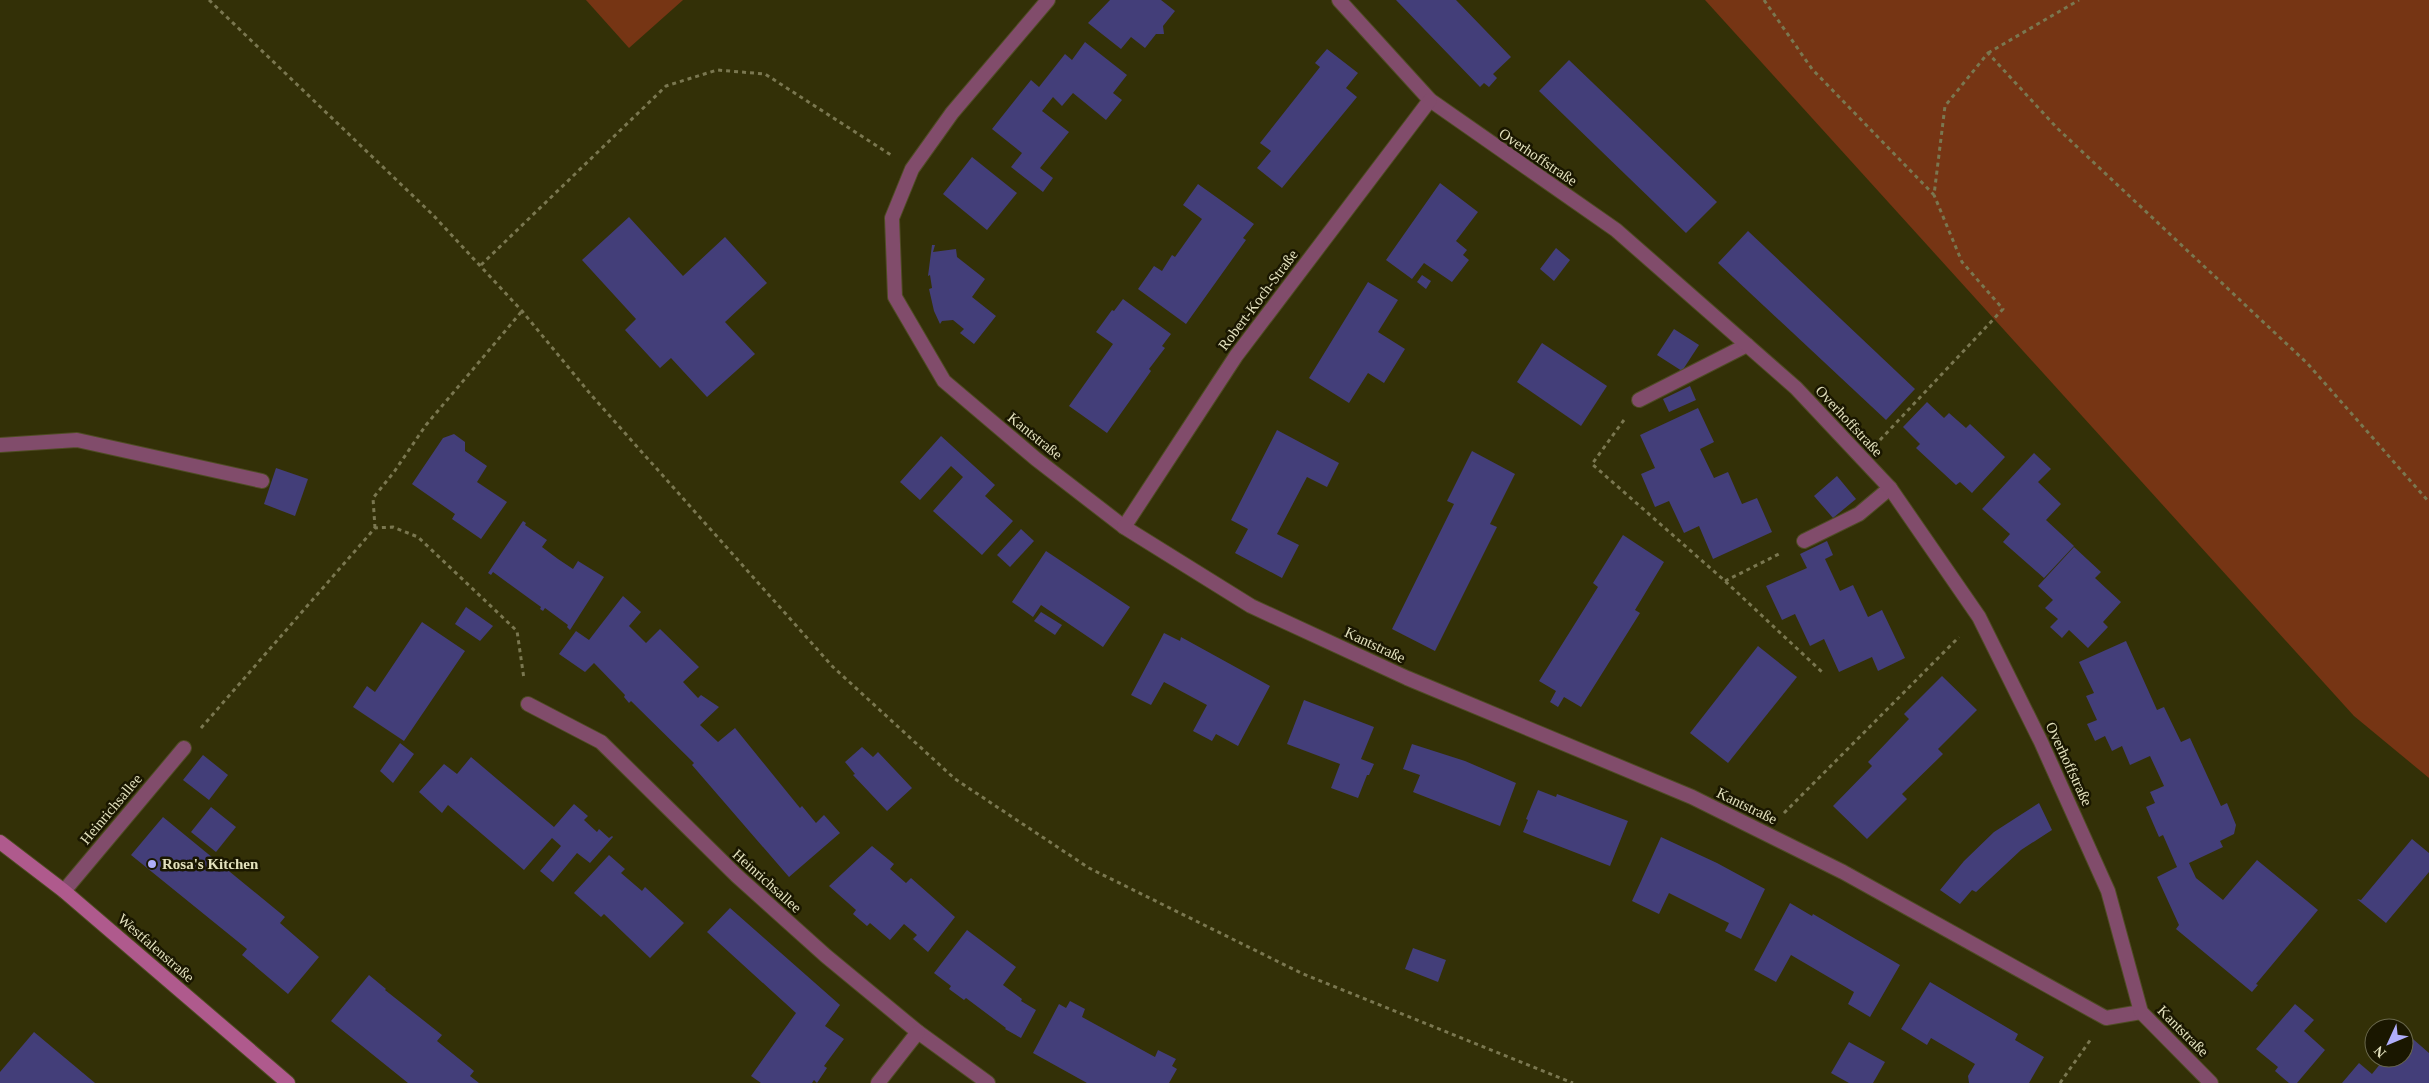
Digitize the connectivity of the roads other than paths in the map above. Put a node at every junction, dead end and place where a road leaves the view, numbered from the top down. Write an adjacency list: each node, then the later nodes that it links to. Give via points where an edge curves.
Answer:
1 (1048, 0): 9 (street, Kantstraße, via 952,113 912,169 892,218 895,297 944,381 1036,459)
2 (1339, 0): 3 (street, Overhoffstraße)
3 (1430, 100): 4 (street, Overhoffstraße, via 1616,230); 9 (street, Robert-Koch-Straße, via 1236,356)
4 (1747, 345): 5 (street); 8 (street, Overhoffstraße, via 1796,388)
5 (1639, 400)
6 (0, 446): 7 (street, via 78,440)
7 (262, 481)
8 (1890, 488): 10 (street, via 1859,514); 15 (street, Overhoffstraße, via 1979,616 2041,742 2108,891)
9 (1124, 527): 15 (street, Kantstraße, via 1260,610 1407,678 1692,798 1765,833 1843,872 2106,1018)
10 (1804, 541)
11 (528, 704): 16 (street, Heinrichsallee, via 601,742 736,876)
12 (184, 748): 14 (street, Heinrichsallee)
13 (0, 842): 14 (main road, Westfalenstraße)
14 (64, 891): 17 (main road, Westfalenstraße)
15 (2141, 1012): 20 (street, Kantstraße)
16 (918, 1032): 18 (street); 19 (street, Heinrichsallee)
17 (288, 1083)
18 (878, 1083)
19 (988, 1083)
20 (2211, 1083)

